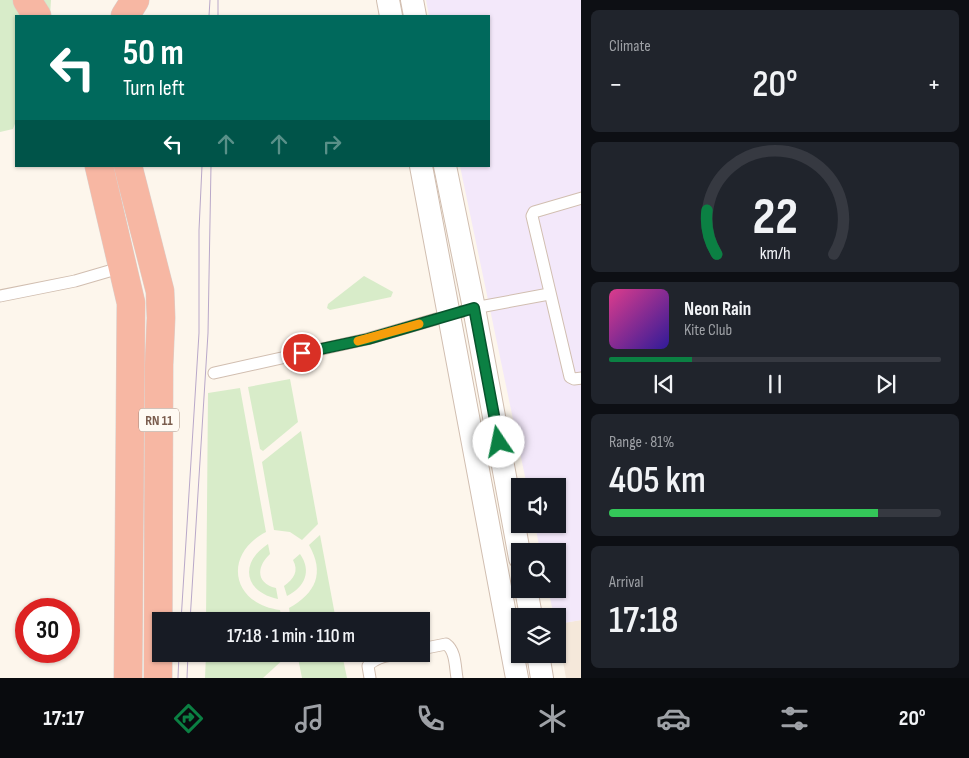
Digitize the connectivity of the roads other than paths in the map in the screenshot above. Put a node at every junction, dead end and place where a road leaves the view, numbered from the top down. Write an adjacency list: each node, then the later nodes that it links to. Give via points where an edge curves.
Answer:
1 (27, 0): 5 (highway)
2 (135, 0): 6 (highway)
3 (388, 0): 7 (street)
4 (412, 0): 8 (street)
5 (36, 15)
6 (126, 15)
7 (391, 15)
8 (415, 15)
9 (100, 167): 14 (highway, RN 11)
10 (128, 167): 26 (highway, RN 11, via 160,292 162,318)
11 (421, 167): 18 (street)
12 (445, 167): 17 (street)
13 (581, 198): 15 (lane, via 534,212 532,216)
14 (123, 267): 16 (lane, via 75,281); 25 (highway, RN 11, via 131,303)
15 (549, 294): 17 (lane); 20 (lane, via 570,377)
16 (0, 296)
17 (474, 308): 18 (lane); 21 (street)
18 (449, 316): 19 (lane, via 368,339); 29 (street)
19 (214, 373)
20 (581, 378)
21 (517, 543)
22 (430, 647): 28 (lane, via 446,644 450,647)
23 (371, 662): 27 (lane, via 368,666)
24 (540, 663): 30 (street)
25 (123, 676)
26 (158, 678)
27 (370, 678)
28 (457, 678)
29 (517, 678)
30 (542, 678)

